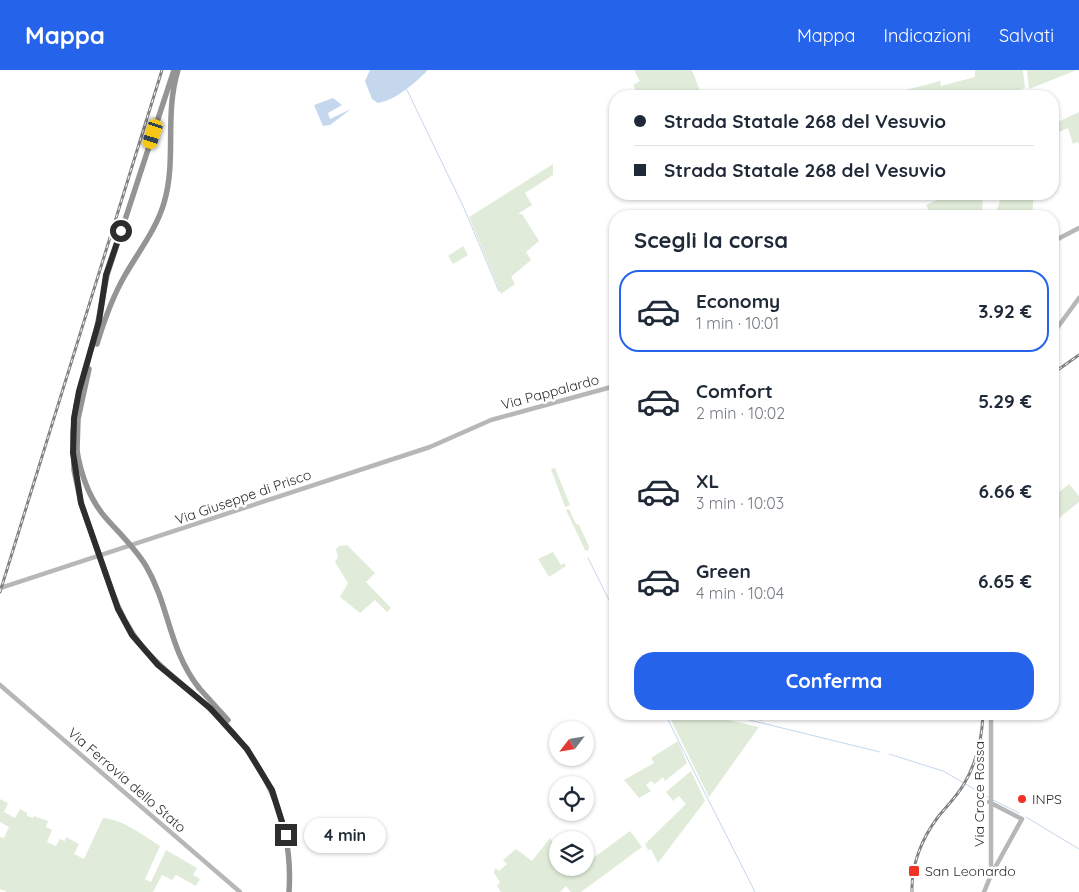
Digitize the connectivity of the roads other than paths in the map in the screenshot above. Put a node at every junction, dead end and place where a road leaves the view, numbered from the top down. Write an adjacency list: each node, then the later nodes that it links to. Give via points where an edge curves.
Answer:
1 (174, 70): 7 (highway, via 106,275)
2 (178, 70): 7 (highway, via 170,106 168,184 160,216 118,289)
3 (1079, 228): 4 (main road)
4 (1059, 238)
5 (1079, 298): 6 (main road)
6 (1059, 325)
7 (91, 356): 14 (highway, bridge, via 80,406 77,451 84,478 96,504 135,550 153,579 174,644 186,669 266,769 284,810); 14 (highway, bridge, via 76,406 73,453 81,503 122,618 158,665 227,725 258,763 278,805)
8 (609, 388): 9 (main road, Via Pappalardo)
9 (491, 420): 10 (main road, Via Giuseppe di Prisco, via 422,450)
10 (0, 588)
11 (0, 685): 16 (main road, Via Ferrovia dello Stato)
12 (991, 720): 13 (main road, Via Croce Rossa)
13 (989, 801): 15 (main road, Via Croce Rossa); 15 (main road, via 1022,819)
14 (291, 856): 17 (highway)
15 (991, 874): 18 (main road)
16 (240, 892)
17 (291, 892)
18 (984, 892)

